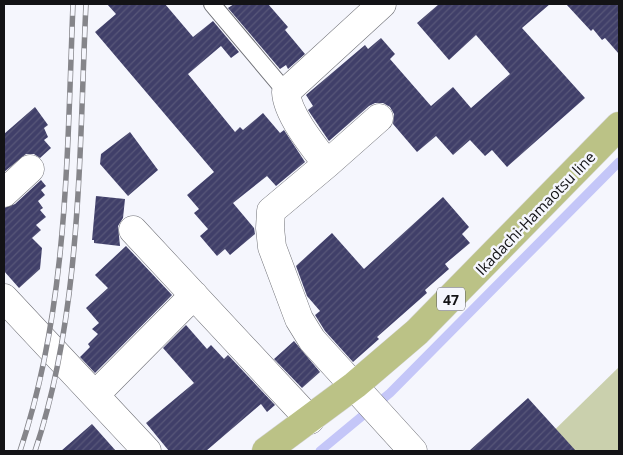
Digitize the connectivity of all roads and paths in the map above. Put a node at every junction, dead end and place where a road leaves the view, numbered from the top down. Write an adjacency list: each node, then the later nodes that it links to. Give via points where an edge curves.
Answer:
1 (212, 4): 3 (lane)
2 (382, 4): 3 (street)
3 (286, 92): 6 (street, via 286,100 307,138)
4 (380, 118): 6 (street)
5 (619, 126): 13 (main road, Ikadachi-Hamaotsu line / 47, via 447,303)
6 (327, 164): 13 (street, via 271,211 270,228 277,264 299,319 312,340)
7 (30, 170): 8 (street)
8 (4, 193)
9 (133, 230): 10 (street)
10 (194, 296): 12 (street); 14 (street)
11 (4, 298): 12 (street)
12 (96, 394): 15 (street)
13 (368, 400): 14 (main road, Ikadachi-Hamaotsu line / 47); 17 (street)
14 (310, 420): 16 (main road, Ikadachi-Hamaotsu line / 47)
15 (148, 451)
16 (266, 451)
17 (413, 451)

